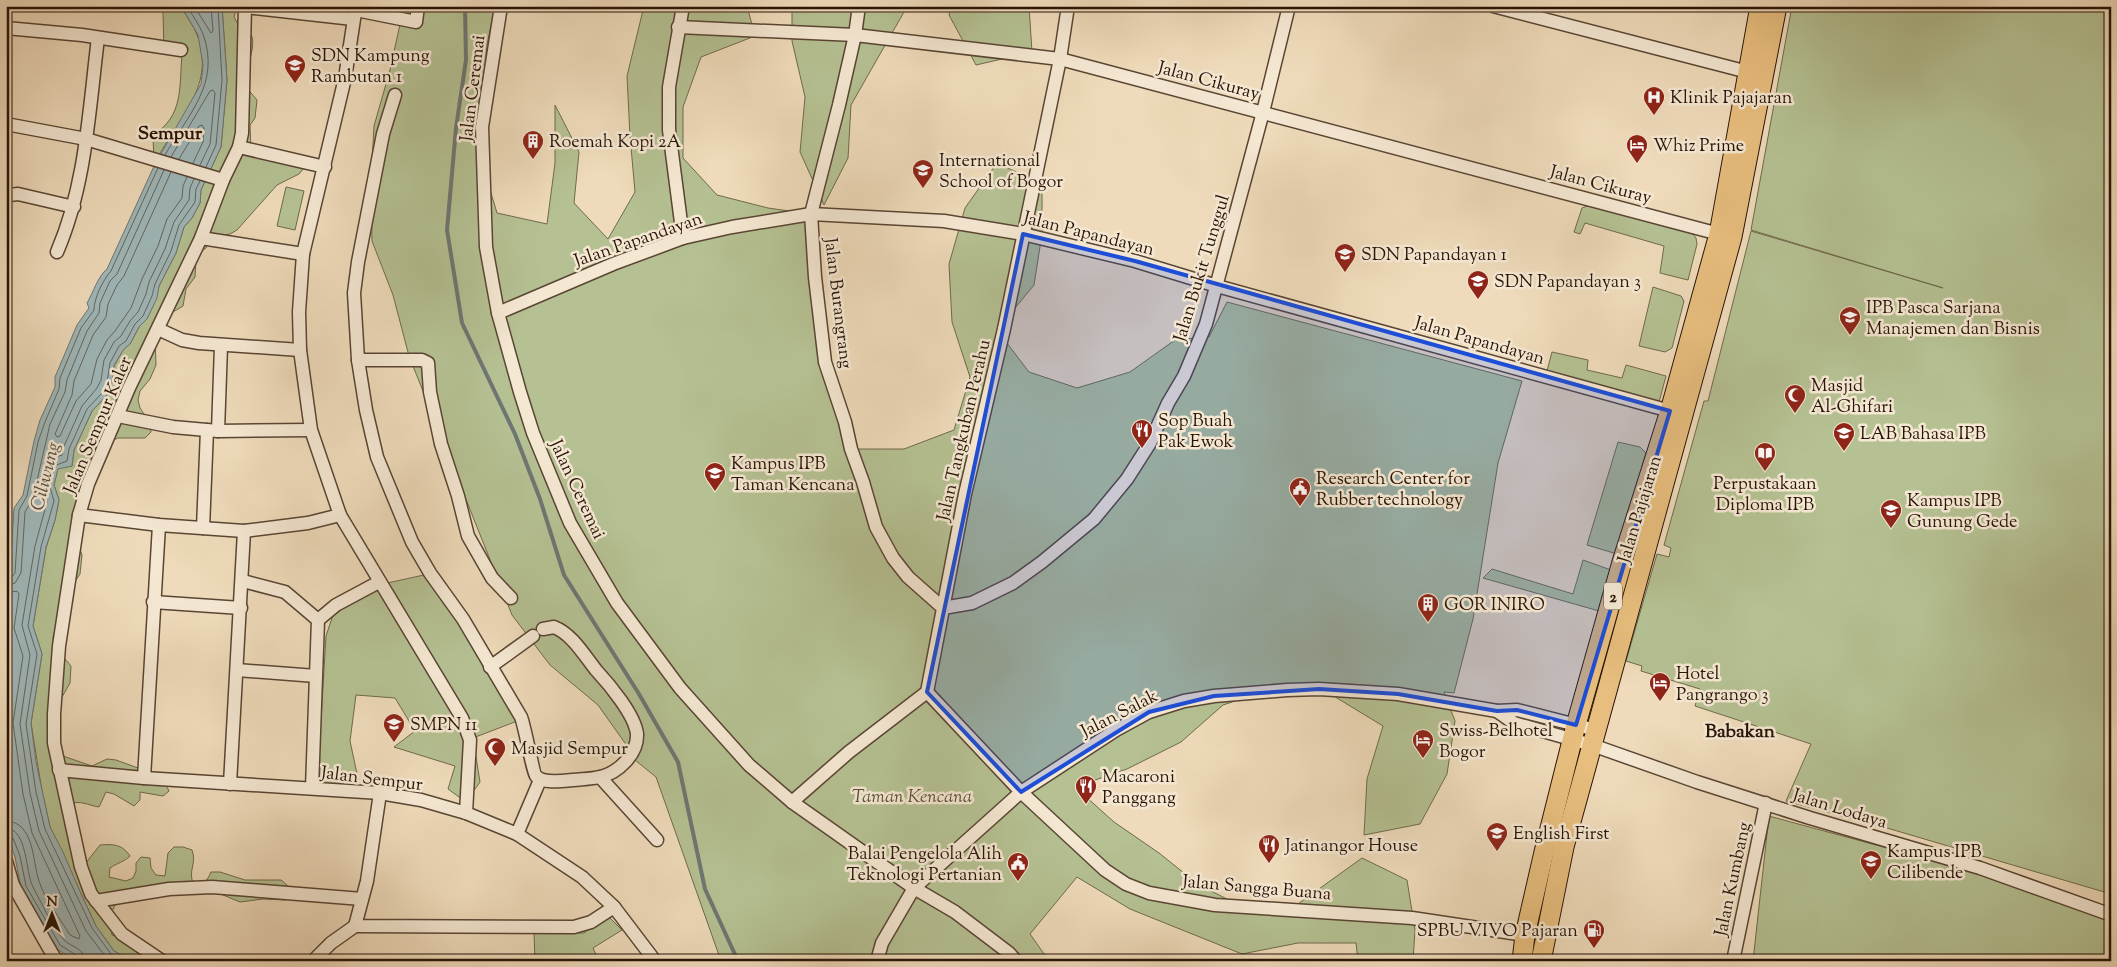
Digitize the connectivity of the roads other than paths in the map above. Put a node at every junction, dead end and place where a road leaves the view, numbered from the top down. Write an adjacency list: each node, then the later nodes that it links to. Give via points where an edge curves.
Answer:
1 (418, 6): 11 (street, via 416,22)
2 (501, 6): 36 (street, Jalan Ceremai, via 482,127 486,247)
3 (684, 6): 12 (street)
4 (859, 6): 14 (street, Jalan Burangrang)
5 (1068, 6): 17 (street, Jalan Tangkuban Perahu)
6 (1289, 6): 20 (street, Jalan Bukit Tunggul)
7 (1493, 6): 18 (street)
8 (1760, 6): 18 (highway, 2)
9 (1777, 6): 30 (highway, 2)
10 (245, 7): 11 (street); 23 (street, Jalan Sempur Kaler)
11 (355, 12): 24 (street, via 346,78)
12 (678, 27): 14 (street, Jalan Cikuray); 32 (street, via 668,87 669,130)
13 (6, 28): 15 (street)
14 (855, 35): 17 (street, Jalan Cikuray); 28 (street, Jalan Burangrang)
15 (98, 38): 16 (street); 22 (street)
16 (181, 50)
17 (1060, 59): 20 (street, Jalan Cikuray); 29 (street, Jalan Tangkuban Perahu)
18 (1748, 72): 30 (highway, 2)
19 (395, 95): 40 (street, via 383,134 358,262 354,293)
20 (1263, 112): 30 (street, Jalan Cikuray); 35 (street, Jalan Bukit Tunggul)
21 (6, 124): 22 (street)
22 (86, 139): 25 (street); 27 (street)
23 (239, 147): 24 (street); 25 (street, Jalan Sempur Kaler)
24 (325, 167): 34 (street)
25 (217, 179): 31 (street, Jalan Sempur Kaler)
26 (6, 198): 27 (street, via 18,194)
27 (74, 207): 33 (street)
28 (811, 214): 29 (street, Jalan Papandayan, via 944,220); 32 (street, Jalan Papandayan); 55 (street, Jalan Burangrang, via 825,362 876,527 908,577)
29 (1023, 234): 35 (street, Jalan Papandayan, via 1134,261); 55 (street, Jalan Tangkuban Perahu)
30 (1726, 236): 41 (highway, Jalan Pajajaran / 2); 62 (highway, Jalan Pajajaran / 2, via 1685,412)
31 (201, 238): 34 (street); 37 (street, Jalan Sempur Kaler)
32 (683, 238): 36 (street, Jalan Papandayan)
33 (57, 252)
34 (303, 254): 39 (street)
35 (1217, 286): 41 (street, Jalan Papandayan); 55 (street, Jalan Bukit Tunggul, via 1197,345 1150,443 1127,479 1094,519 1013,583 972,603)
36 (498, 313): 71 (street, Jalan Ceremai, via 533,433 570,522 617,603 680,688 750,765)
37 (158, 329): 38 (street, via 182,340); 42 (street, Jalan Sempur Kaler)
38 (221, 346): 39 (street); 43 (street)
39 (300, 350): 44 (street)
40 (358, 360): 52 (street, via 422,360 428,363 430,392 441,444 468,536 492,578); 57 (street, via 377,457 395,505 430,573 463,619)
41 (1670, 411): 61 (highway, Jalan Pajajaran / 2, via 1622,562)
42 (118, 416): 43 (street, via 157,425); 45 (street, Jalan Sempur Kaler, via 88,484)
43 (213, 430): 44 (street); 48 (street)
44 (311, 430): 46 (street)
45 (79, 515): 47 (street); 63 (street, Jalan Sempur Kaler, via 59,646 54,724)
46 (340, 515): 49 (street, via 308,523); 51 (street)
47 (159, 525): 48 (street); 53 (street)
48 (203, 528): 49 (street)
49 (244, 531): 50 (street)
50 (243, 580): 54 (street); 56 (street, via 285,592)
51 (379, 582): 56 (street, via 336,605); 73 (street, via 462,718 470,740)
52 (511, 598)
53 (153, 602): 54 (street); 65 (street)
54 (241, 608): 58 (street)
55 (943, 608): 60 (street, Jalan Tangkuban Perahu)
56 (318, 620): 59 (street)
57 (490, 667): 64 (street, via 538,632 554,627 569,637 618,698 635,728 636,742 630,758); 66 (street, via 521,718 534,775)
58 (237, 670): 59 (street); 67 (street)
59 (316, 676): 68 (street)
60 (927, 692): 70 (street, Jalan Sangga Buana); 71 (street, via 849,752)
61 (1574, 732): 62 (street, Jalan Salak); 70 (street, Jalan Salak, via 1514,723 1497,711 1398,694 1319,689 1214,696 1149,712); 83 (highway, Jalan Pajajaran / 2)
62 (1594, 738): 72 (street, Jalan Lodaya, via 1697,782); 91 (highway, Jalan Pajajaran / 2, via 1562,856)
63 (59, 770): 65 (street, Jalan Sempur); 79 (street, Jalan Sempur Kaler, via 78,854)
64 (600, 777): 66 (street); 75 (street)
65 (144, 778): 67 (street, Jalan Sempur)
66 (540, 780): 74 (street)
67 (230, 784): 68 (street, Jalan Sempur)
68 (312, 788): 69 (street, Jalan Sempur)
69 (380, 792): 73 (street, Jalan Sempur); 78 (street)
70 (1021, 792): 77 (street, Jalan Salak); 83 (street, Jalan Sangga Buana, via 1105,870 1126,884 1149,893 1215,905 1412,918)
71 (792, 802): 77 (street, Jalan Ceremai)
72 (1766, 803): 81 (street, Jalan Lodaya, via 1980,868); 92 (street, Jalan Kumbang)
73 (466, 813): 74 (street, Jalan Sempur)
74 (517, 834): 80 (street, Jalan Sempur, via 582,877)
75 (657, 840)
76 (6, 862): 84 (street, via 13,885)
77 (914, 888): 88 (street, Jalan Salak, via 882,943); 89 (street, Jalan Ceremai, via 955,912)
78 (362, 899): 79 (street, via 212,887 170,889); 82 (street)
79 (96, 901): 85 (street, Jalan Sempur Kaler, via 122,934)
80 (614, 906): 82 (street, via 591,922 574,927); 87 (street, Jalan Sempur)
81 (2108, 913)
82 (355, 926): 86 (street)
83 (1526, 935): 90 (highway, Jalan Pajajaran / 2)
84 (59, 961)
85 (162, 961)
86 (313, 961)
87 (654, 961)
88 (877, 961)
89 (1016, 961)
90 (1522, 961)
91 (1541, 961)
92 (1733, 961)

